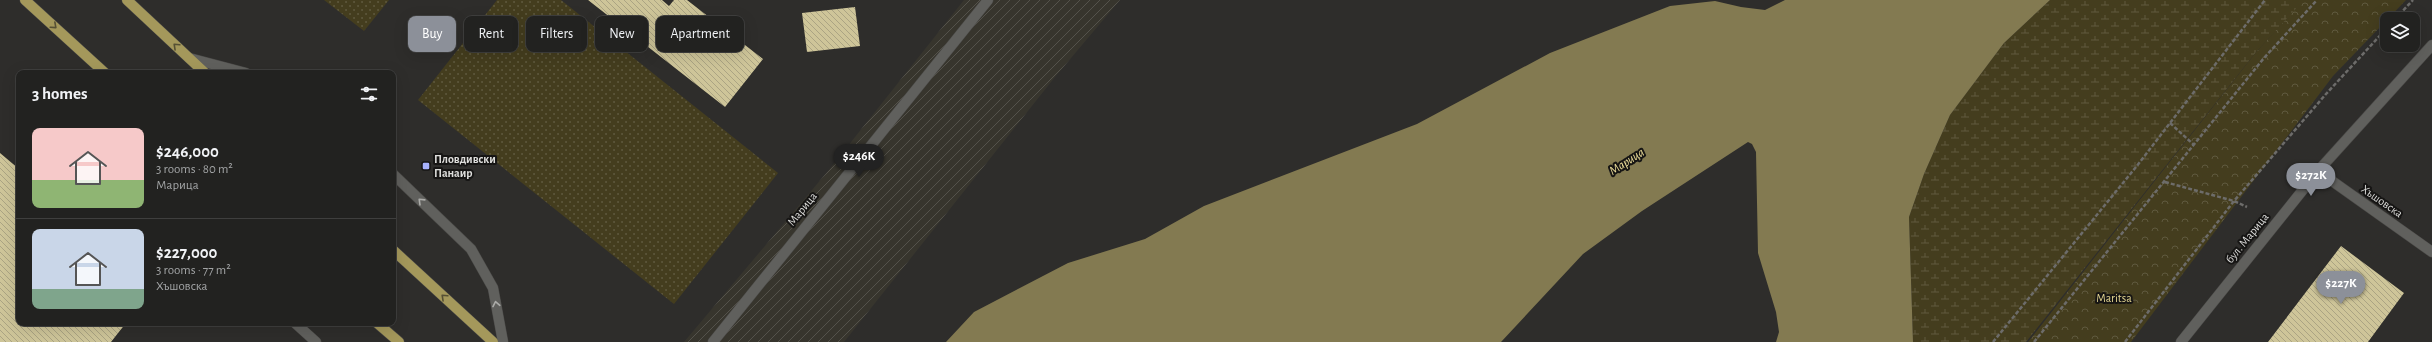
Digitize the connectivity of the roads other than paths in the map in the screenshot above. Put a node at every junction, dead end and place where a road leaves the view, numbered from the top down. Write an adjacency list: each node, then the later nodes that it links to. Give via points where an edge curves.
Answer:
1 (25, 0): 6 (main road, one-way to 6)
2 (127, 0): 5 (main road, one-way to 2)
3 (988, 0): 19 (street, Марица)
4 (2432, 45): 9 (street, бул. Марица)
5 (189, 58): 7 (main road); 8 (street)
6 (102, 70)
7 (202, 70)
8 (235, 70)
9 (2318, 171): 11 (street, Хъшовска); 20 (street, бул. Марица)
10 (396, 177): 18 (street, one-way to 10, via 493,288 471,249)
11 (2432, 252)
12 (396, 253): 17 (main road, one-way to 12)
13 (298, 326): 15 (street)
14 (380, 326): 16 (main road)
15 (316, 342)
16 (399, 342)
17 (493, 342)
18 (503, 342)
19 (713, 342)
20 (2181, 342)

